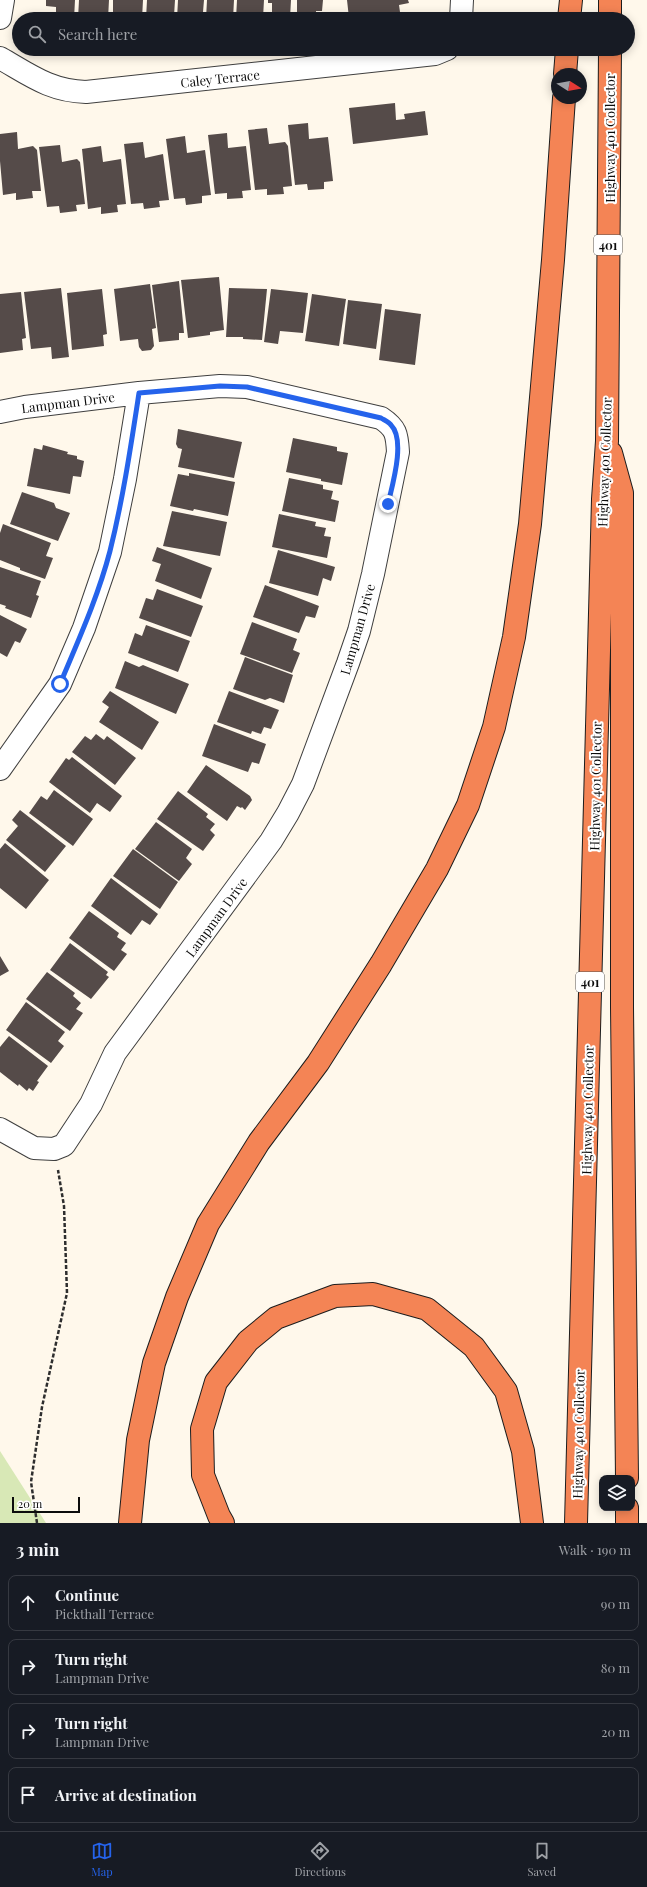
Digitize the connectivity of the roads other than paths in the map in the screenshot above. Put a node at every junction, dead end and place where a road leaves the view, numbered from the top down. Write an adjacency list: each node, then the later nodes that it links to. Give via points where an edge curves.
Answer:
1 (3, 0): 6 (street)
2 (571, 0): 4 (highway)
3 (610, 0): 5 (highway)
4 (570, 12)
5 (610, 12)
6 (0, 18)
7 (418, 56): 10 (street, Caley Terrace, via 86,92 54,88)
8 (566, 56): 11 (highway)
9 (610, 56): 15 (highway, Highway 401 Collector / 401)
10 (0, 58)
11 (565, 68)
12 (564, 104): 20 (highway, via 530,524 514,637 494,726 468,806 436,869 381,964 318,1063 259,1142 208,1224 177,1297 154,1363 138,1440)
13 (139, 393): 14 (street, Lampman Drive, via 25,406); 16 (street, via 110,552 84,628 60,684); 17 (street, Lampman Drive, via 220,386 247,387 381,418 392,425 397,437 396,469 359,631 305,777 272,841 115,1053 91,1104 64,1145 54,1149 34,1148)
14 (0, 412)
15 (607, 441): 18 (highway, via 622,493 622,1007); 23 (highway, Highway 401 Collector / 401, via 603,499)
16 (0, 769)
17 (0, 1129)
18 (627, 1475)
19 (627, 1511): 24 (highway)
20 (130, 1523)
21 (223, 1523): 22 (highway, via 203,1475 202,1430 216,1382 248,1341 276,1318 335,1296 373,1294 427,1309 474,1347 506,1391 522,1451)
22 (532, 1523)
23 (576, 1523)
24 (627, 1523)

